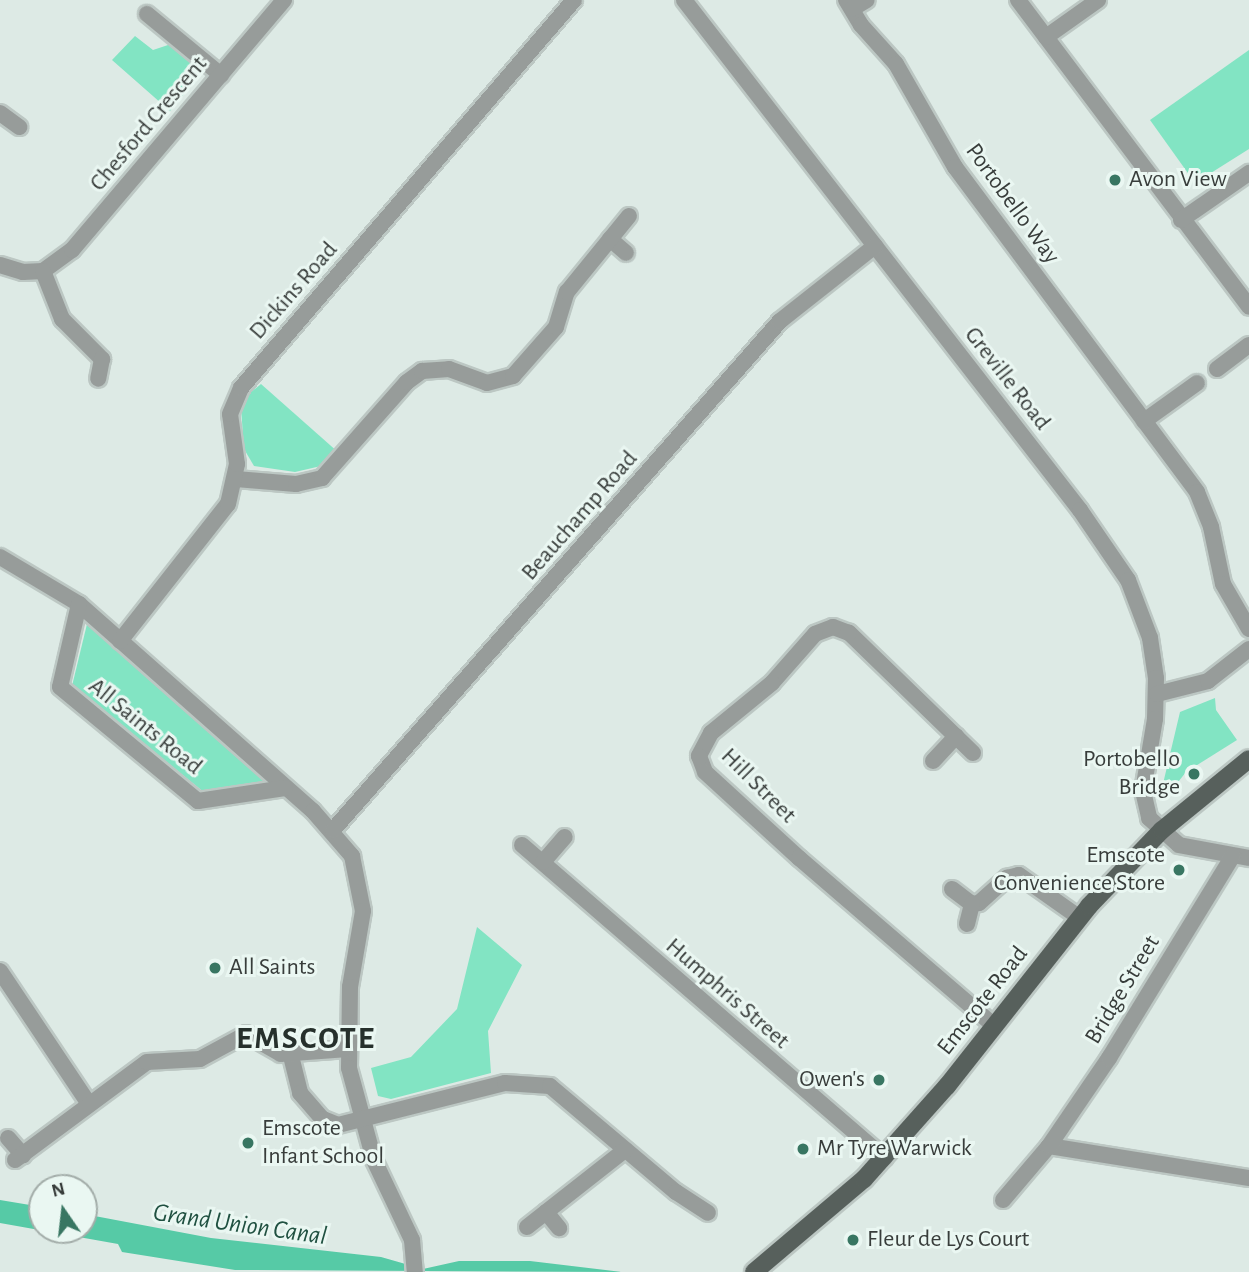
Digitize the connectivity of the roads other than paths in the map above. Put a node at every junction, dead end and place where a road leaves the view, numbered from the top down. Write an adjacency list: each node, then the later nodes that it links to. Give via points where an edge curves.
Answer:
1 (284, 0): 10 (street, Chesford Crescent)
2 (574, 0): 27 (street, Dickins Road, via 241,388 230,414)
3 (684, 0): 17 (street, Greville Road)
4 (867, 0): 7 (street, Portobello Way)
5 (1018, 0): 9 (street)
6 (1098, 0): 9 (street)
7 (849, 5): 26 (street, Portobello Way, via 896,64 956,167)
8 (147, 14): 10 (street)
9 (1046, 37): 15 (street)
10 (221, 75): 20 (street, Chesford Crescent, via 72,250)
11 (0, 113): 12 (street)
12 (19, 127)
13 (1249, 173): 15 (street)
14 (629, 216): 16 (street)
15 (1181, 220): 21 (street)
16 (610, 239): 18 (street); 27 (street, via 567,292 556,327 513,376 487,383 449,369 422,371 322,478 296,484)
17 (875, 246): 33 (street, Greville Road, via 1117,561 1144,617); 39 (street, Beauchamp Road, via 780,321)
18 (626, 253)
19 (0, 265): 20 (street, via 23,272)
20 (43, 271): 24 (street, via 62,319 102,359)
21 (1249, 309)
22 (1249, 345): 23 (street)
23 (1217, 369)
24 (98, 379)
25 (1197, 383): 26 (street)
26 (1144, 421): 30 (street, Portobello Way, via 1202,502 1223,584)
27 (236, 479): 31 (street, Dickins Road, via 223,514)
28 (0, 557): 29 (street, All Saints Road)
29 (79, 604): 31 (street, All Saints Road); 38 (street, All Saints Road, via 60,688 198,800)
30 (1249, 629)
31 (120, 641): 38 (street, All Saints Road)
32 (1249, 649): 33 (street, via 1208,681)
33 (1157, 694): 40 (street, Greville Road, via 1143,791 1147,815)
34 (956, 736): 35 (street, Hill Street); 37 (street); 50 (street, Hill Street, via 849,633 826,627 757,697 711,733 699,756 705,772)
35 (973, 753)
36 (1249, 759): 40 (main road, Emscote Road)
37 (933, 761)
38 (285, 788): 39 (street, All Saints Road)
39 (333, 830): 51 (street, All Saints Road, via 352,856 362,891 363,927 350,987)
40 (1162, 830): 43 (street, Bridge Street, via 1179,845); 47 (main road, Emscote Road)
41 (565, 836): 44 (street)
42 (522, 845): 44 (street, Humphris Street)
43 (1241, 857): 56 (street, Bridge Street)
44 (542, 862): 58 (street, Humphris Street)
45 (952, 889): 46 (street)
46 (972, 904): 47 (street, via 987,899 1007,878 1020,875); 48 (street)
47 (1080, 918): 50 (main road, Emscote Road)
48 (967, 925)
49 (0, 971): 53 (street)
50 (993, 1026): 58 (main road, Emscote Road)
51 (347, 1049): 52 (street); 54 (street, All Saints Road)
52 (291, 1056): 53 (street, via 270,1050 252,1036 236,1035 200,1059 147,1062); 54 (street, via 300,1093 323,1119 338,1125)
53 (89, 1104): 55 (street, via 19,1157)
54 (361, 1119): 57 (street, via 505,1083 532,1081 565,1095); 65 (street, All Saints Road, via 414,1249)
55 (8, 1138)
56 (1049, 1146): 59 (street); 60 (street, Bridge Street)
57 (625, 1150): 61 (street); 62 (street)
58 (884, 1158): 66 (main road, Emscote Road, via 842,1201)
59 (1249, 1178)
60 (1003, 1200)
61 (546, 1212): 63 (street); 64 (street)
62 (708, 1213)
63 (527, 1227)
64 (559, 1228)
65 (415, 1272)
66 (754, 1272)

